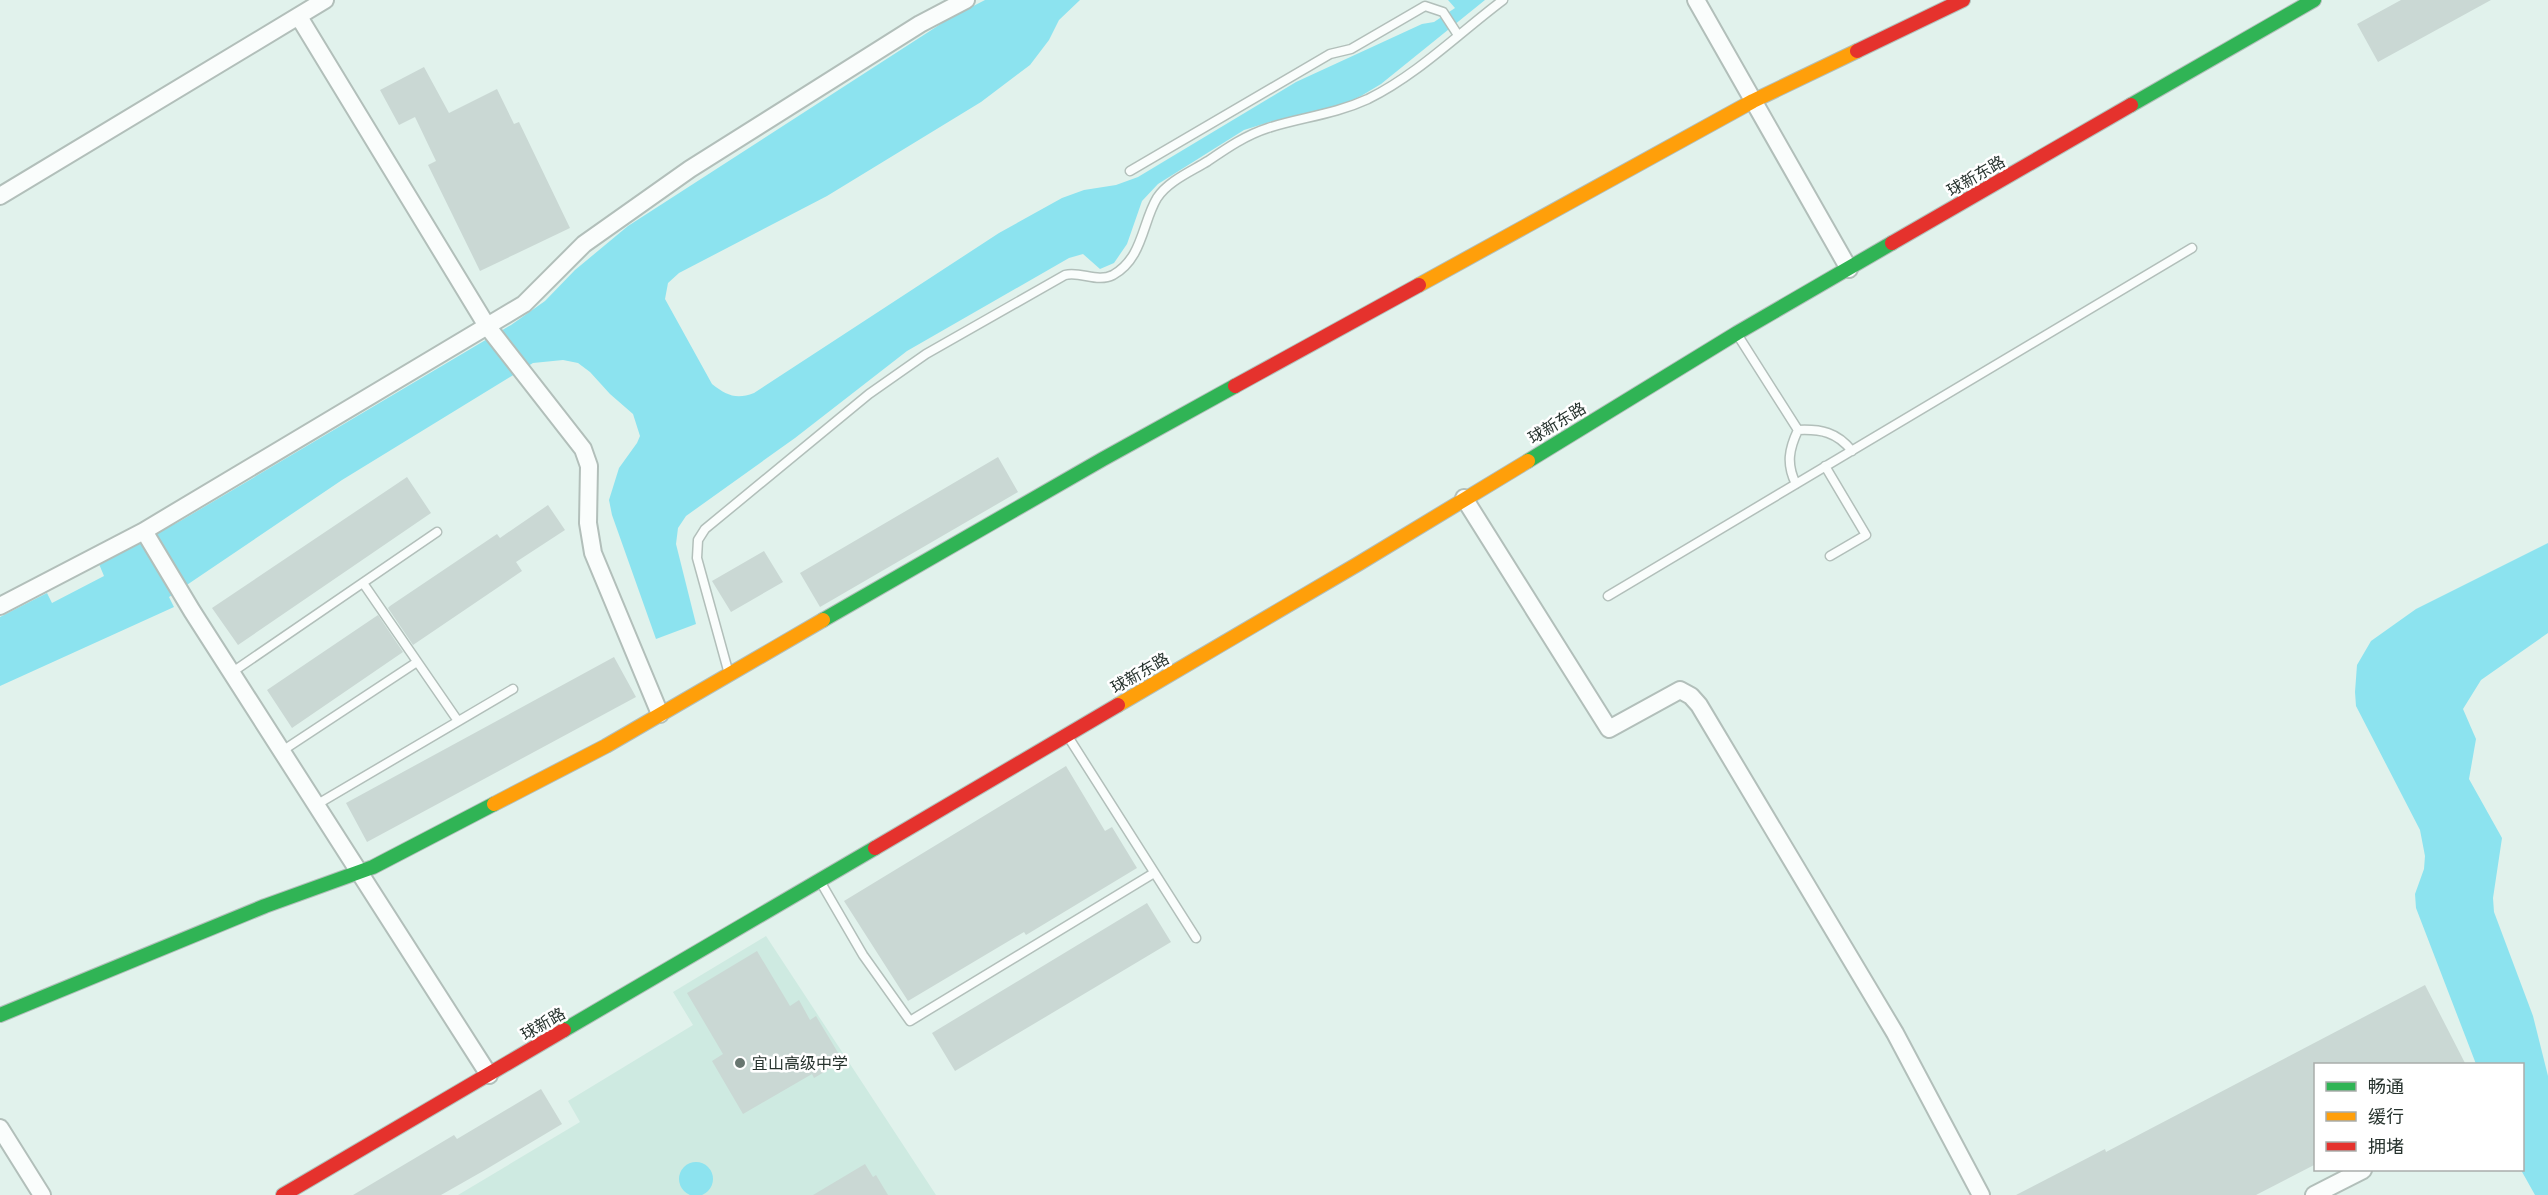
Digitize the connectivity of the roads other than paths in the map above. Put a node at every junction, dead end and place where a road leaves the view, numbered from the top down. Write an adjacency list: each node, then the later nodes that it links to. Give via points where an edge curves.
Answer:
1 (325, 0): 7 (street)
2 (966, 0): 14 (street, via 920,24 690,169 584,244 524,304)
3 (1503, 0): 8 (lane)
4 (1696, 0): 9 (street)
5 (1963, 0): 9 (street)
6 (2314, 0): 13 (street, 球新东路)
7 (299, 17): 11 (street); 14 (street)
8 (1458, 34): 10 (lane, via 1443,12 1425,6 1352,49 1330,54); 29 (lane, via 1370,98 1323,116 1247,136 1166,188 1154,204 1136,252 1114,274 1101,278 1075,272 1065,275 926,354 869,394 705,529 698,540 697,558)
9 (1753, 101): 13 (street); 29 (street, via 1103,459)
10 (1130, 171)
11 (0, 196)
12 (2193, 248): 17 (lane)
13 (1849, 269): 15 (street, 球新东路)
14 (489, 329): 22 (street); 31 (street, via 587,457 588,524 594,553)
15 (1737, 333): 16 (lane); 20 (street, 球新东路)
16 (1798, 430): 17 (lane, via 1827,431); 19 (lane, via 1789,455)
17 (1852, 451): 18 (lane)
18 (1825, 466): 19 (lane); 23 (lane, via 1866,535)
19 (1796, 484): 25 (lane)
20 (1464, 498): 33 (street, 球新东路); 46 (street, via 1610,729 1680,690 1699,705 1895,1033)
21 (437, 532): 24 (lane)
22 (146, 534): 26 (street); 28 (street)
23 (1830, 556)
24 (363, 583): 27 (lane); 28 (lane)
25 (1608, 596)
26 (0, 606)
27 (417, 662): 32 (lane); 34 (lane)
28 (231, 673): 34 (street)
29 (729, 675): 31 (street)
30 (513, 688): 32 (lane)
31 (660, 714): 36 (street, via 595,752)
32 (458, 721): 35 (lane)
33 (1067, 735): 37 (lane); 38 (street, 球新东路)
34 (282, 751): 35 (street)
35 (316, 805): 36 (street)
36 (360, 873): 40 (street, via 265,906); 41 (street)
37 (1154, 873): 38 (lane, via 910,1021 863,955); 39 (lane)
38 (820, 880): 41 (street, 球新路)
39 (1196, 938)
40 (0, 1015)
41 (489, 1075): 45 (street, 球新路)
42 (0, 1128): 44 (street)
43 (2361, 1171): 47 (street)
44 (42, 1195)
45 (283, 1195)
46 (1982, 1195)
47 (2314, 1195)

